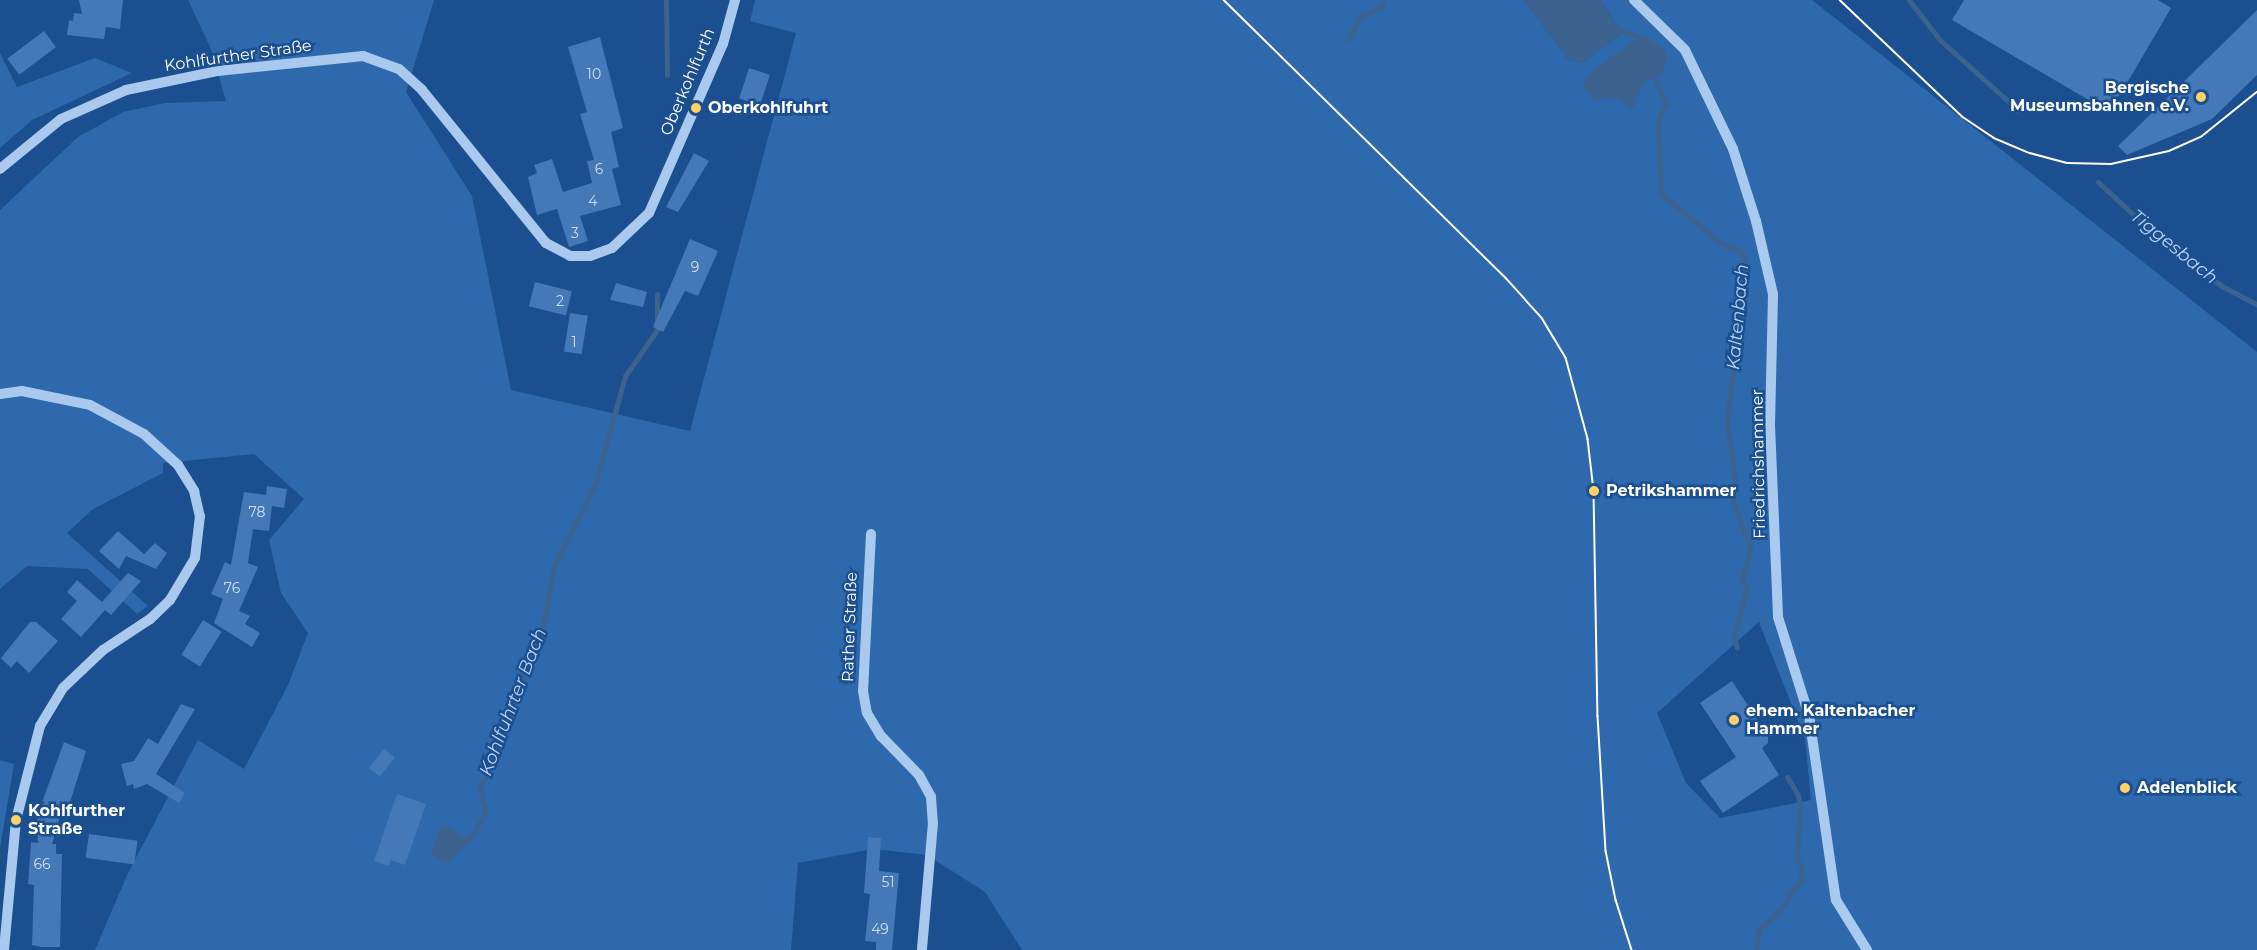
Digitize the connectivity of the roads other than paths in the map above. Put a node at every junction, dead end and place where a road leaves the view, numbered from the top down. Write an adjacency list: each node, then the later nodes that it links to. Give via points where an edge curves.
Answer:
1 (735, 0): 3 (street, Oberkohlfurth, via 723,44 649,213 612,248 590,256 570,256 546,243 529,227)
2 (1634, 0): 9 (street, Friedrichshammer, via 1685,50 1733,149 1756,220 1773,294 1770,425 1778,617 1809,716 1836,900)
3 (470, 144): 4 (street, Kohlfurther Straße, via 399,69 363,56 218,71 126,90 61,119)
4 (0, 169)
5 (0, 394): 7 (street, via 22,391 90,405 144,434 178,465 194,491 200,516 195,558 170,600 150,619 103,650 63,688 40,726 16,820)
6 (871, 534): 8 (street, Rather Straße, via 863,691 867,713 881,736 919,775 931,797 933,823)
7 (4, 950)
8 (922, 950)
9 (1867, 950)

